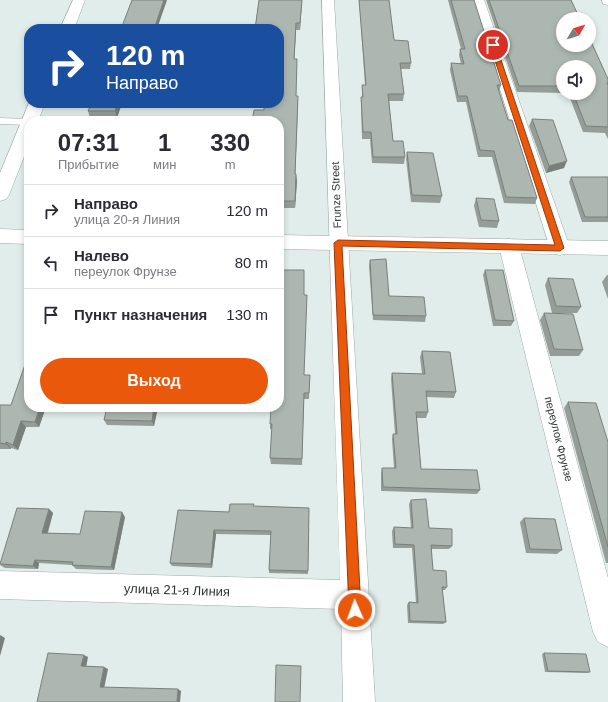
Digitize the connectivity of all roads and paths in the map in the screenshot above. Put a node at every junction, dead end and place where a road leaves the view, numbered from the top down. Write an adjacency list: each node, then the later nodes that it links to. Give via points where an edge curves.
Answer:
1 (79, 0): 4 (street)
2 (328, 0): 12 (street, Frunze Street)
3 (478, 0): 14 (street)
4 (69, 24)
5 (0, 121): 6 (lane)
6 (24, 122)
7 (24, 135): 8 (street)
8 (0, 195)
9 (0, 236): 10 (street)
10 (24, 237)
11 (284, 242): 12 (street)
12 (338, 243): 13 (street); 17 (street, Frunze Street)
13 (509, 246): 14 (street); 18 (street, переулок Фрунзе)
14 (560, 248): 15 (street)
15 (608, 248)
16 (0, 585): 17 (street, улица 21-я Линия)
17 (355, 595): 19 (street, Frunze Street)
18 (608, 632)
19 (359, 702)

